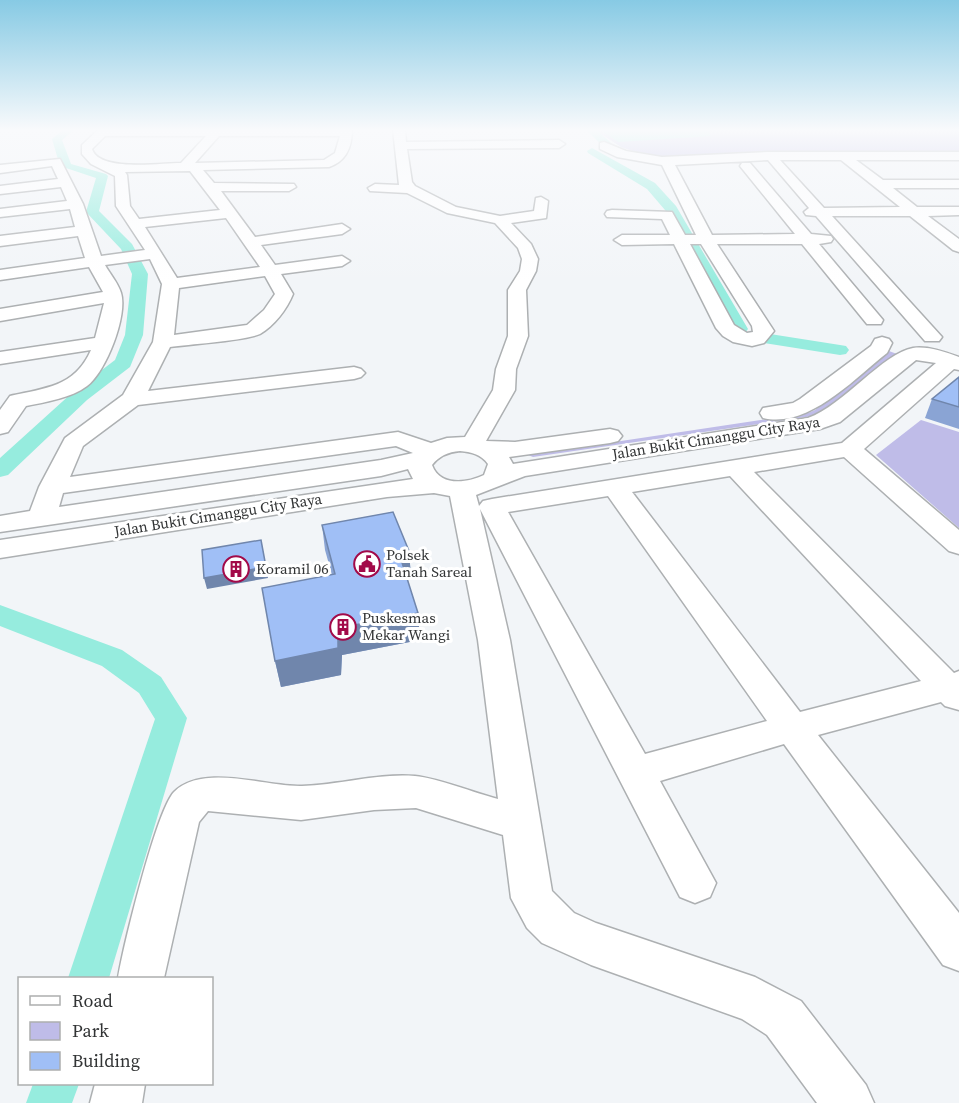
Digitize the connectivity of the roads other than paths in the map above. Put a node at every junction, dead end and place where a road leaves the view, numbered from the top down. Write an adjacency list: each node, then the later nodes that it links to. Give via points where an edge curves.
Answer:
1 (121, 180): 27 (street, via 123,206)
2 (206, 180): 12 (street)
3 (405, 180): 15 (street)
4 (673, 180): 30 (street)
5 (768, 180): 31 (street)
6 (774, 180): 21 (street)
7 (781, 180): 22 (street)
8 (876, 180): 10 (street)
9 (67, 182): 16 (street); 18 (street)
10 (881, 184): 11 (street); 19 (street)
11 (959, 184)
12 (213, 187): 13 (street); 24 (street)
13 (289, 187)
14 (375, 188): 15 (street)
15 (410, 189): 26 (street, via 452,210)
16 (0, 190)
17 (541, 201): 26 (street, via 541,214)
18 (76, 204): 23 (street); 29 (street)
19 (915, 211): 20 (street); 22 (street); 36 (street)
20 (959, 211)
21 (803, 212): 22 (street); 32 (street)
22 (822, 212): 48 (street)
23 (0, 213)
24 (228, 213): 27 (street); 35 (street)
25 (612, 214): 30 (street, via 664,214)
26 (500, 220): 54 (street, via 525,247 531,264 518,290 518,336 506,369 504,390)
27 (137, 224): 37 (street)
28 (342, 229): 35 (street)
29 (86, 230): 34 (street); 38 (street)
30 (692, 239): 30 (street, via 762,326 764,330 758,339 737,336 726,328); 31 (street); 33 (street)
31 (806, 239): 32 (street); 45 (street)
32 (825, 239): 45 (street)
33 (622, 240)
34 (0, 241)
35 (251, 242): 40 (street)
36 (959, 247)
37 (150, 254): 38 (street); 42 (street)
38 (104, 261): 41 (street); 43 (street)
39 (342, 261): 40 (street)
40 (272, 272): 42 (street); 47 (street, via 284,294 260,326 243,332)
41 (0, 275)
42 (171, 284): 47 (street)
43 (113, 296): 44 (street); 46 (street)
44 (0, 315)
45 (888, 326): 48 (street, via 896,349); 54 (street, Jalan Bukit Cimanggu City Raya, via 880,349 799,409 515,449)
46 (105, 342): 49 (street); 52 (street, via 99,362 86,377 59,391)
47 (163, 342): 51 (street)
48 (942, 351): 55 (street); 58 (street, Jalan Bukit Cimanggu City Raya, via 909,355 832,417 818,422 530,468)
49 (0, 358)
50 (354, 373): 51 (street)
51 (132, 399): 59 (street, via 73,443)
52 (9, 402): 53 (street)
53 (0, 427)
54 (479, 448): 56 (street, Jalan Bukit Cimanggu City Raya, via 454,444); 58 (street, via 501,463)
55 (849, 449): 57 (street); 63 (street)
56 (426, 455): 58 (street, via 419,465 420,472); 59 (street, via 398,439); 61 (street, Jalan Bukit Cimanggu City Raya, via 381,468)
57 (736, 468): 60 (street); 65 (street)
58 (465, 484): 64 (street, Jalan Bukit Cimanggu City Raya, via 399,487); 68 (street, via 494,640)
59 (52, 487): 61 (street)
60 (615, 487): 66 (street); 67 (street, via 492,507)
61 (42, 518): 62 (street, Jalan Bukit Cimanggu City Raya)
62 (0, 524)
63 (959, 545)
64 (0, 549)
65 (955, 690): 66 (street)
66 (792, 728): 67 (street); 70 (street)
67 (636, 772): 69 (street)
68 (520, 823): 71 (street, via 416,792 301,803 215,794 199,796 187,805 179,822); 74 (street, via 532,898 558,928 755,1000 783,1018)
69 (695, 883)
70 (959, 949)
71 (141, 977)
72 (120, 1085): 73 (street)
73 (116, 1103)
74 (848, 1103)

